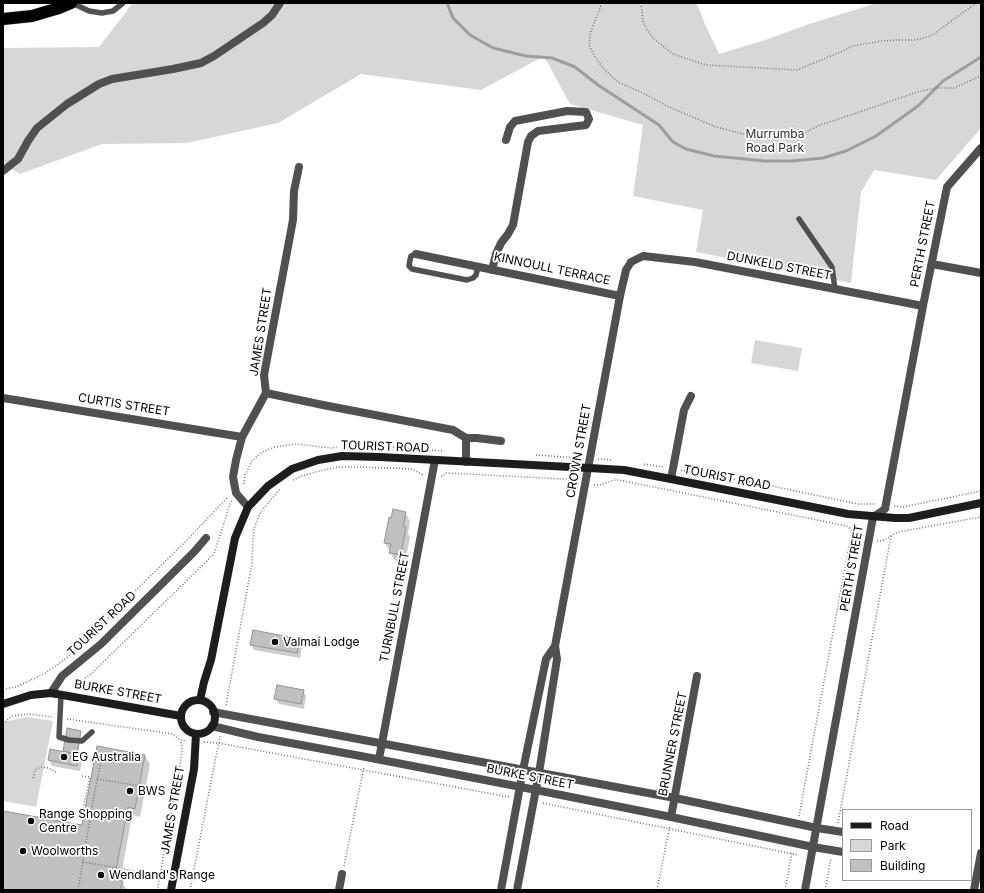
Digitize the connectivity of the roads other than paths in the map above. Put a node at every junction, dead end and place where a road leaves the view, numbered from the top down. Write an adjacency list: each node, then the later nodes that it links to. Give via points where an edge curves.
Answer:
1 (72, 3): 2 (lane, via 89,11 102,13 114,11); 4 (highway, via 32,16)
2 (123, 3)
3 (280, 3): 8 (street, via 263,23 201,63 112,79 99,84 67,104 37,128 18,159)
4 (3, 19)
5 (506, 140): 14 (street, via 510,126 515,121 567,111 586,112 589,119 586,125 538,131 531,136 513,225 496,254)
6 (981, 148): 12 (street, PERTH STREET, via 947,187)
7 (299, 167): 19 (street, JAMES STREET, via 294,191 293,220 264,375)
8 (3, 171)
9 (799, 219): 16 (lane, via 832,267)
10 (416, 254): 13 (street, KINNOULL TERRACE); 13 (lane, KINNOULL TERRACE, via 410,260 409,266 412,269 467,280 473,278)
11 (631, 262): 16 (street, DUNKELD STREET, via 643,256 694,262); 17 (street, CROWN STREET, via 626,270)
12 (932, 264): 15 (street); 18 (street, PERTH STREET)
13 (478, 267): 14 (street, KINNOULL TERRACE)
14 (492, 270): 17 (street, KINNOULL TERRACE)
15 (981, 273)
16 (835, 289): 18 (street, DUNKELD STREET)
17 (620, 296): 27 (street, CROWN STREET)
18 (923, 306): 31 (street, PERTH STREET, via 886,505 885,509)
19 (266, 393): 22 (street, JAMES STREET); 23 (street, TOURIST ROAD, via 453,430)
20 (691, 396): 28 (street, via 684,410)
21 (3, 398): 22 (street, CURTIS STREET)
22 (242, 437): 30 (street, JAMES STREET, via 233,477 236,493)
23 (466, 438): 24 (street, TOURIST ROAD); 26 (street)
24 (501, 440)
25 (435, 460): 26 (street, TOURIST ROAD); 30 (street, TOURIST ROAD, via 342,456 318,460 292,469 268,486); 44 (street, TURNBULL STREET)
26 (466, 462): 27 (street, TOURIST ROAD)
27 (589, 468): 28 (street, TOURIST ROAD, via 624,470); 33 (street, CROWN STREET)
28 (671, 479): 31 (street, TOURIST ROAD)
29 (981, 503): 31 (street, TOURIST ROAD, via 909,518)
30 (248, 507): 37 (street, via 235,538 211,660)
31 (873, 517): 52 (street, PERTH STREET)
32 (206, 538): 35 (street, TOURIST ROAD, via 101,644 62,676)
33 (555, 646): 46 (street, CROWN STREET, via 546,659); 47 (street, CROWN STREET, via 557,659)
34 (698, 676): 50 (street, BRUNNER STREET)
35 (51, 693): 36 (street, BURKE STREET); 38 (street, via 31,695)
36 (62, 695): 40 (street, BURKE STREET); 42 (lane, via 59,737 82,742)
37 (200, 700): 39 (street, via 208,704); 40 (street, via 185,706)
38 (3, 704)
39 (214, 712): 41 (street); 44 (street, BURKE STREET)
40 (181, 716): 43 (street, via 184,726)
41 (212, 726): 43 (street); 45 (street, BURKE STREET)
42 (92, 732)
43 (196, 738): 59 (street, JAMES STREET, via 194,769)
44 (382, 743): 45 (street, TURNBULL STREET); 46 (street, BURKE STREET)
45 (379, 759): 48 (street, BURKE STREET)
46 (523, 770): 47 (street, BURKE STREET); 48 (street, CROWN STREET)
47 (539, 773): 49 (street, CROWN STREET); 50 (street, BURKE STREET)
48 (521, 787): 49 (street, BURKE STREET); 61 (street, CROWN STREET)
49 (536, 790): 51 (street, BURKE STREET); 62 (street, CROWN STREET)
50 (675, 798): 51 (street, BRUNNER STREET); 52 (street, BURKE STREET)
51 (671, 817): 54 (street, BURKE STREET)
52 (817, 828): 53 (street, BURKE STREET); 54 (street, PERTH STREET)
53 (840, 831)
54 (813, 847): 55 (street, BURKE STREET); 63 (street, PERTH STREET)
55 (842, 852)
56 (981, 855): 58 (street)
57 (342, 874): 60 (street)
58 (976, 875): 64 (street)
59 (171, 890)
60 (339, 890)
61 (501, 890)
62 (517, 890)
63 (805, 890)
64 (974, 890)

